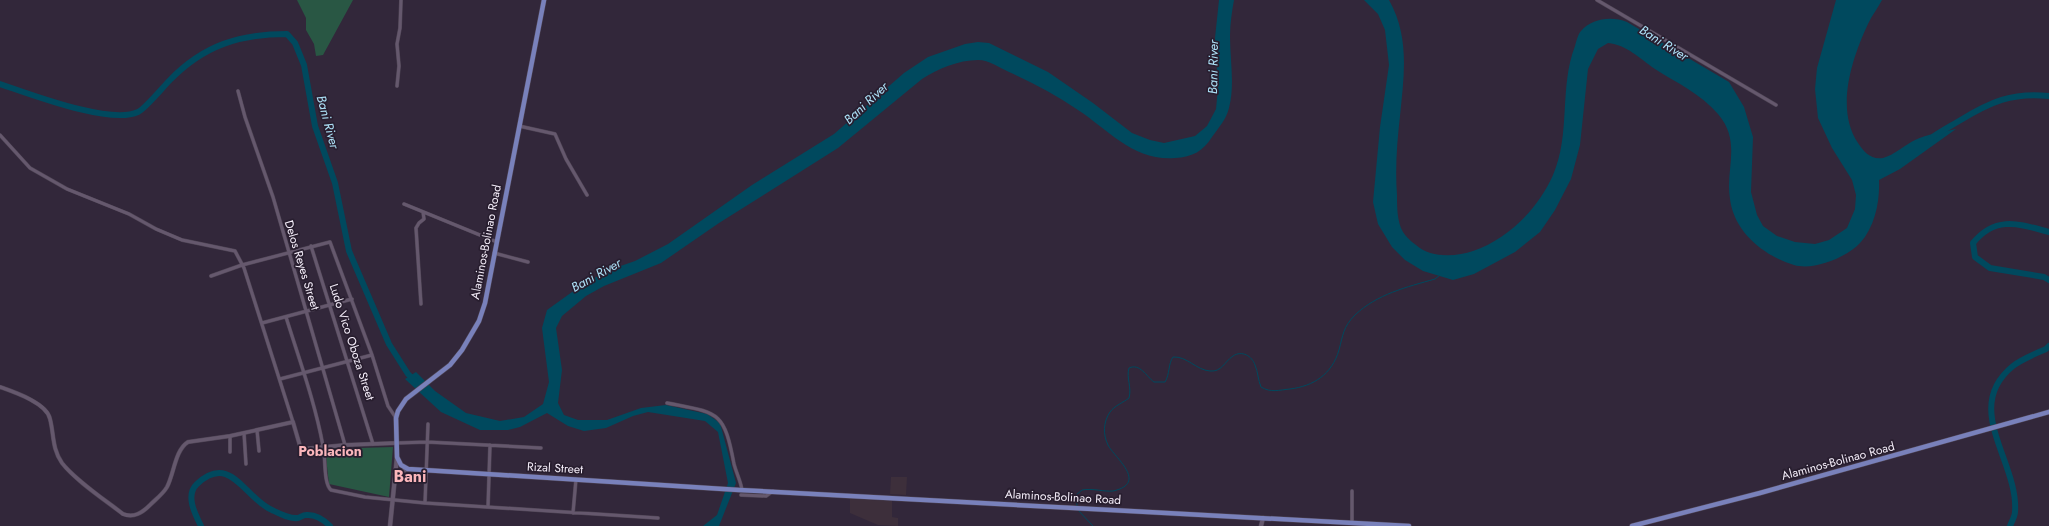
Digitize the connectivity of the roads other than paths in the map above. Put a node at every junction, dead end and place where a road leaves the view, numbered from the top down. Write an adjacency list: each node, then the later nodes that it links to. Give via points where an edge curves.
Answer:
1 (401, 0): 4 (street)
2 (544, 0): 7 (main road, Alaminos-Bolinao Road)
3 (1600, 1): 6 (street)
4 (397, 86)
5 (238, 92): 14 (street, Delos Reyes Street, via 273,197)
6 (1776, 105)
7 (519, 126): 9 (street, via 555,134); 12 (main road, Alaminos-Bolinao Road)
8 (0, 135): 17 (street, via 30,168 51,181 182,240 235,251)
9 (587, 195)
10 (404, 204): 11 (street)
11 (423, 212): 12 (street); 20 (street, via 424,219 416,228)
12 (496, 242): 15 (main road, Alaminos-Bolinao Road)
13 (311, 246): 14 (street); 19 (street, via 330,242); 21 (street, Ludo Vico Oboza Street)
14 (288, 252): 17 (street); 22 (street, Delos Reyes Street)
15 (494, 252): 16 (street); 33 (main road, Alaminos-Bolinao Road, via 479,321 462,350 450,365 403,403)
16 (528, 262)
17 (242, 265): 18 (street); 24 (street)
18 (211, 276)
19 (352, 300): 21 (street); 25 (street)
20 (421, 304)
21 (331, 305): 22 (street); 26 (street, Ludo Vico Oboza Street)
22 (306, 312): 23 (street); 27 (street, Delos Reyes Street)
23 (286, 317): 24 (street); 28 (street)
24 (262, 323): 29 (street)
25 (372, 355): 26 (street); 33 (street, via 388,406)
26 (348, 361): 27 (street); 41 (street, Ludo Vico Oboza Street)
27 (324, 368): 28 (street); 42 (street, Delos Reyes Street)
28 (304, 373): 29 (street); 44 (street)
29 (280, 379): 34 (street)
30 (0, 387): 38 (street, via 33,401 47,412 55,450 63,464 123,514 129,516 145,511 163,494 184,445 188,442)
31 (667, 403): 57 (street, via 706,410 720,420 727,435)
32 (2049, 412): 68 (main road, Alaminos-Bolinao Road)
33 (396, 418): 40 (main road)
34 (293, 422): 36 (street); 44 (street, via 302,448 306,450)
35 (428, 424): 39 (street)
36 (257, 430): 37 (street); 46 (street)
37 (244, 433): 38 (street); 49 (street)
38 (230, 436): 47 (street)
39 (427, 442): 40 (street); 43 (street); 51 (street)
40 (397, 443): 41 (street); 48 (main road)
41 (373, 444): 42 (street)
42 (345, 445): 44 (street)
43 (490, 445): 45 (street); 53 (street)
44 (324, 446): 58 (street, via 329,488 345,494)
45 (541, 448)
46 (259, 450)
47 (230, 452)
48 (397, 458): 50 (main road, via 400,464); 52 (main road)
49 (246, 464)
50 (408, 469): 51 (main road, Rizal Street); 52 (main road)
51 (426, 470): 53 (main road, Rizal Street); 59 (street)
52 (395, 474): 58 (main road)
53 (489, 474): 54 (main road, Rizal Street); 60 (street)
54 (576, 478): 55 (main road, Rizal Street); 61 (street)
55 (717, 488): 57 (main road, Alaminos-Bolinao Road)
56 (1352, 491): 64 (street)
57 (741, 492): 63 (main road, Alaminos-Bolinao Road, via 773,491)
58 (392, 500): 59 (street); 65 (main road)
59 (425, 503): 60 (street)
60 (488, 507): 61 (street)
61 (573, 513): 62 (street)
62 (658, 518)
63 (1263, 518): 64 (main road, Alaminos-Bolinao Road); 66 (main road)
64 (1352, 523): 67 (main road, Alaminos-Bolinao Road)
65 (390, 526)
66 (1261, 526)
67 (1409, 526)
68 (1632, 526)

